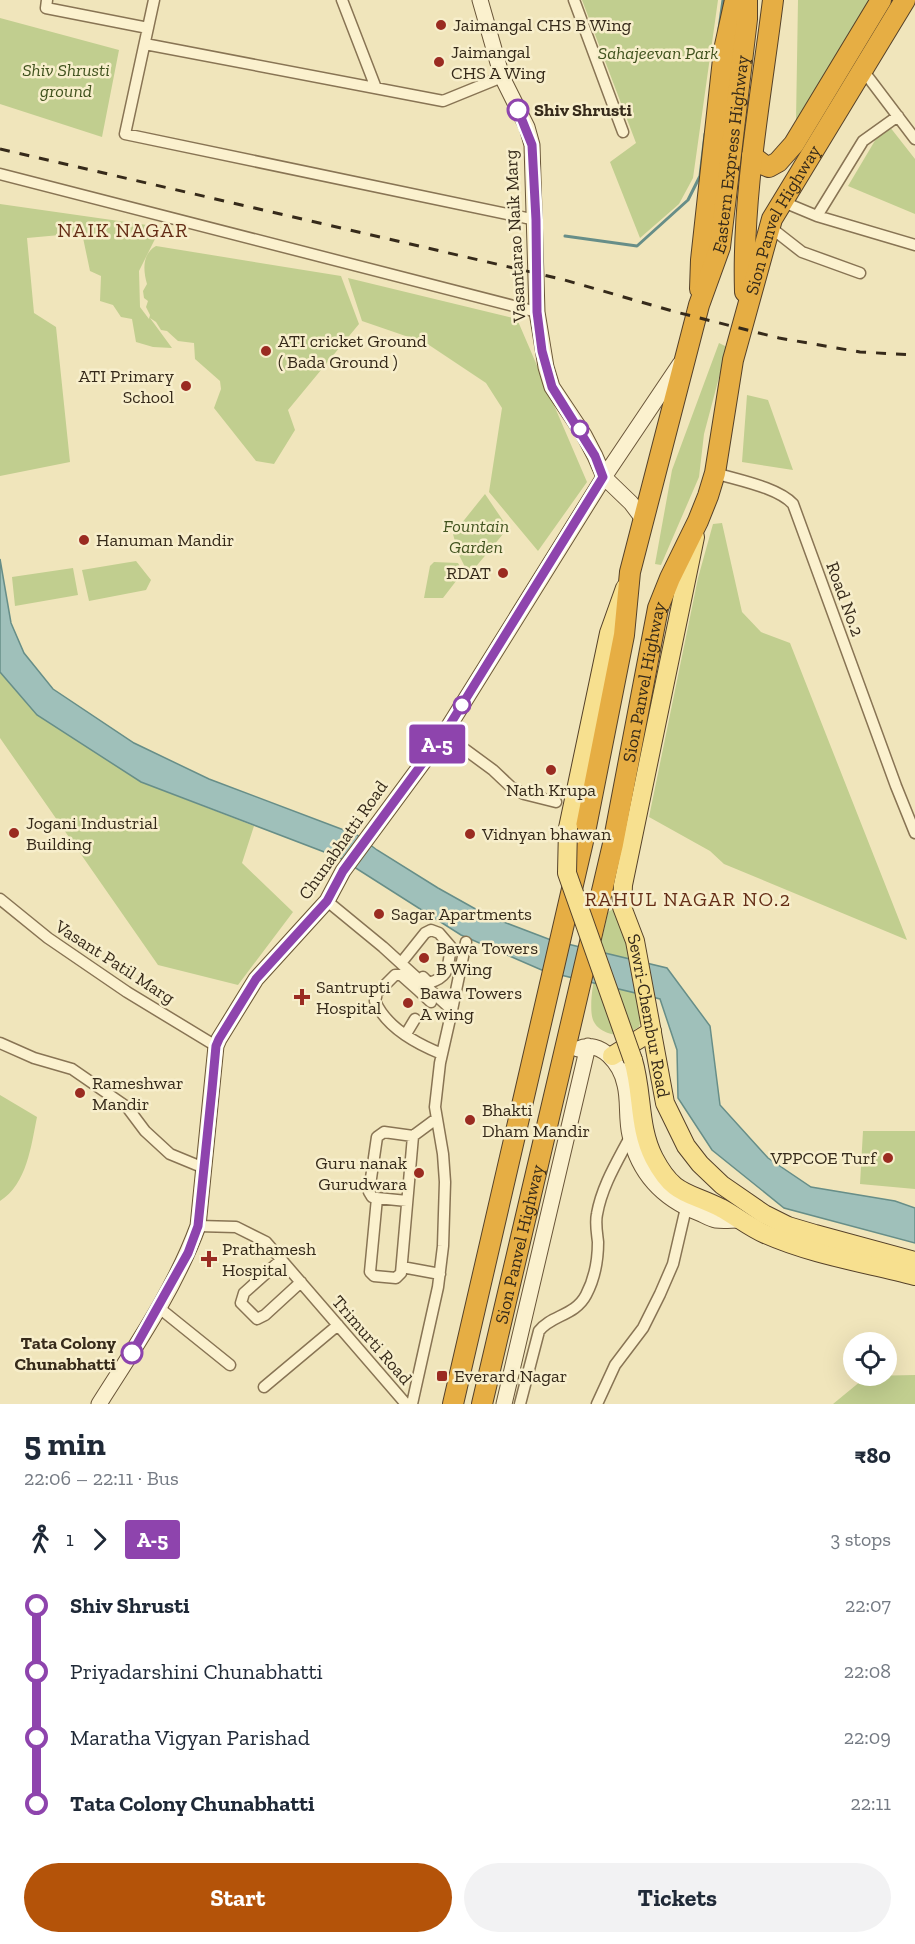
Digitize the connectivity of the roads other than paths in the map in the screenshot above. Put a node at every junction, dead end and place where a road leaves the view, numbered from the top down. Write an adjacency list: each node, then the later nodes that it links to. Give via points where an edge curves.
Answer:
1 (47, 0): 11 (street, via 46,8)
2 (154, 0): 11 (street)
3 (342, 0): 15 (street)
4 (480, 0): 14 (main road, Vasantarao Naik Marg)
5 (574, 0): 17 (street)
6 (735, 0): 27 (highway, via 724,50)
7 (747, 0): 27 (highway, Eastern Express Highway, via 720,247)
8 (773, 0): 19 (highway, Eastern Express Highway)
9 (881, 0): 19 (highway, via 794,144 769,167)
10 (905, 0): 13 (highway, Sion Panvel Highway)
11 (148, 28): 12 (street)
12 (145, 44): 15 (street); 23 (street, via 126,134)
13 (862, 69): 16 (street); 21 (highway, Sion Panvel Highway)
14 (502, 77): 15 (street, via 443,101); 23 (main road, Vasantarao Naik Marg, via 532,145)
15 (376, 88)
16 (898, 116): 18 (street); 22 (street, via 863,141)
17 (623, 132)
18 (915, 139)
19 (752, 156): 29 (highway, Eastern Express Highway, via 744,246)
20 (0, 174): 28 (street)
21 (781, 201): 22 (street); 24 (highway, Sion Panvel Highway)
22 (817, 216): 25 (street)
23 (536, 220): 28 (main road, Vasantarao Naik Marg)
24 (770, 226): 26 (street, via 802,252); 29 (highway, Sion Panvel Highway)
25 (915, 245)
26 (860, 273)
27 (699, 305): 30 (highway, Sion Panvel Highway)
28 (537, 312): 32 (main road, Vasantarao Naik Marg, via 552,387 595,456)
29 (745, 317): 31 (highway, Sion Panvel Highway, via 733,360)
30 (689, 350): 32 (main road, Chunabhatti Road); 33 (highway, Sion Panvel Highway)
31 (715, 474): 34 (highway, Sion Panvel Highway); 38 (street, Road No.2, via 768,490 793,504)
32 (603, 477): 33 (main road, Vasantarao Naik Marg); 36 (main road, Chunabhatti Road)
33 (643, 519): 35 (highway, Sion Panvel Highway)
34 (698, 521): 39 (highway, Sion Panvel Highway, via 658,608); 42 (main road, Sewri-Chembur Road, via 623,885)
35 (630, 572): 66 (main road, bridge, via 609,633 568,828 567,873 638,1074 644,1133 652,1155 663,1174 681,1192); 81 (highway, Sion Panvel Highway, via 624,635 584,837)
36 (444, 734): 37 (street, via 511,787); 41 (main road, Chunabhatti Road, via 343,871)
37 (556, 802)
38 (915, 832)
39 (613, 844): 42 (main road); 58 (highway, Sion Panvel Highway, bridge)
40 (0, 899): 54 (street, Vasant Patil Marg, via 48,938 127,992)
41 (327, 901): 45 (street); 54 (main road, Chunabhatti Road, via 256,979)
42 (622, 907): 51 (main road, Sewri-Chembur Road, via 635,941)
43 (466, 942): 46 (street)
44 (448, 960): 45 (street, via 445,976 429,983); 45 (street, via 449,943 430,930); 46 (street)
45 (402, 961): 47 (street)
46 (461, 965): 49 (street)
47 (422, 988): 48 (street); 49 (street); 52 (street, via 398,975 375,998 388,1020)
48 (431, 1002)
49 (452, 1010): 56 (street)
50 (415, 1019): 52 (street)
51 (652, 1031): 57 (main road); 69 (main road, Sewri-Chembur Road, via 665,1103 675,1126 700,1164 722,1185 788,1226)
52 (406, 1034): 56 (street)
53 (0, 1043): 62 (street, via 72,1069 127,1107 170,1154)
54 (216, 1046): 62 (main road, Chunabhatti Road)
55 (588, 1046): 57 (main road); 58 (main road, via 572,1055); 83 (main road)
56 (442, 1054): 59 (street)
57 (612, 1056): 61 (main road, via 625,1083)
58 (557, 1081): 82 (highway, Sion Panvel Highway)
59 (436, 1119): 60 (street); 71 (street, via 445,1182)
60 (413, 1136): 63 (street, via 384,1132 377,1137 369,1192); 64 (street)
61 (630, 1137): 65 (main road, via 654,1186); 84 (street, via 607,1181 596,1216 598,1257 594,1280 585,1298 571,1312 539,1331)
62 (204, 1168): 67 (main road, Chunabhatti Road)
63 (377, 1198): 64 (street); 70 (street, via 370,1272 396,1278)
64 (407, 1201): 70 (street)
65 (686, 1208): 66 (main road, via 717,1220); 85 (street, via 673,1264 660,1294 643,1328 615,1365)
66 (739, 1220): 72 (main road, via 785,1242)
67 (198, 1226): 68 (street, Trimurti Road, via 236,1227 266,1242); 74 (main road, Chunabhatti Road)
68 (281, 1260): 73 (street, Trimurti Road); 73 (street, via 244,1293 241,1303 257,1319)
69 (915, 1261)
70 (402, 1267): 71 (street)
71 (440, 1274): 80 (street)
72 (915, 1276)
73 (301, 1282): 75 (street, Trimurti Road)
74 (159, 1307): 76 (street); 78 (main road, Chunabhatti Road)
75 (338, 1325): 77 (street); 79 (street, Trimurti Road)
76 (230, 1365)
77 (264, 1387)
78 (99, 1404)
79 (406, 1404)
80 (412, 1404)
81 (453, 1404)
82 (482, 1404)
83 (504, 1404)
84 (520, 1404)
85 (597, 1404)

